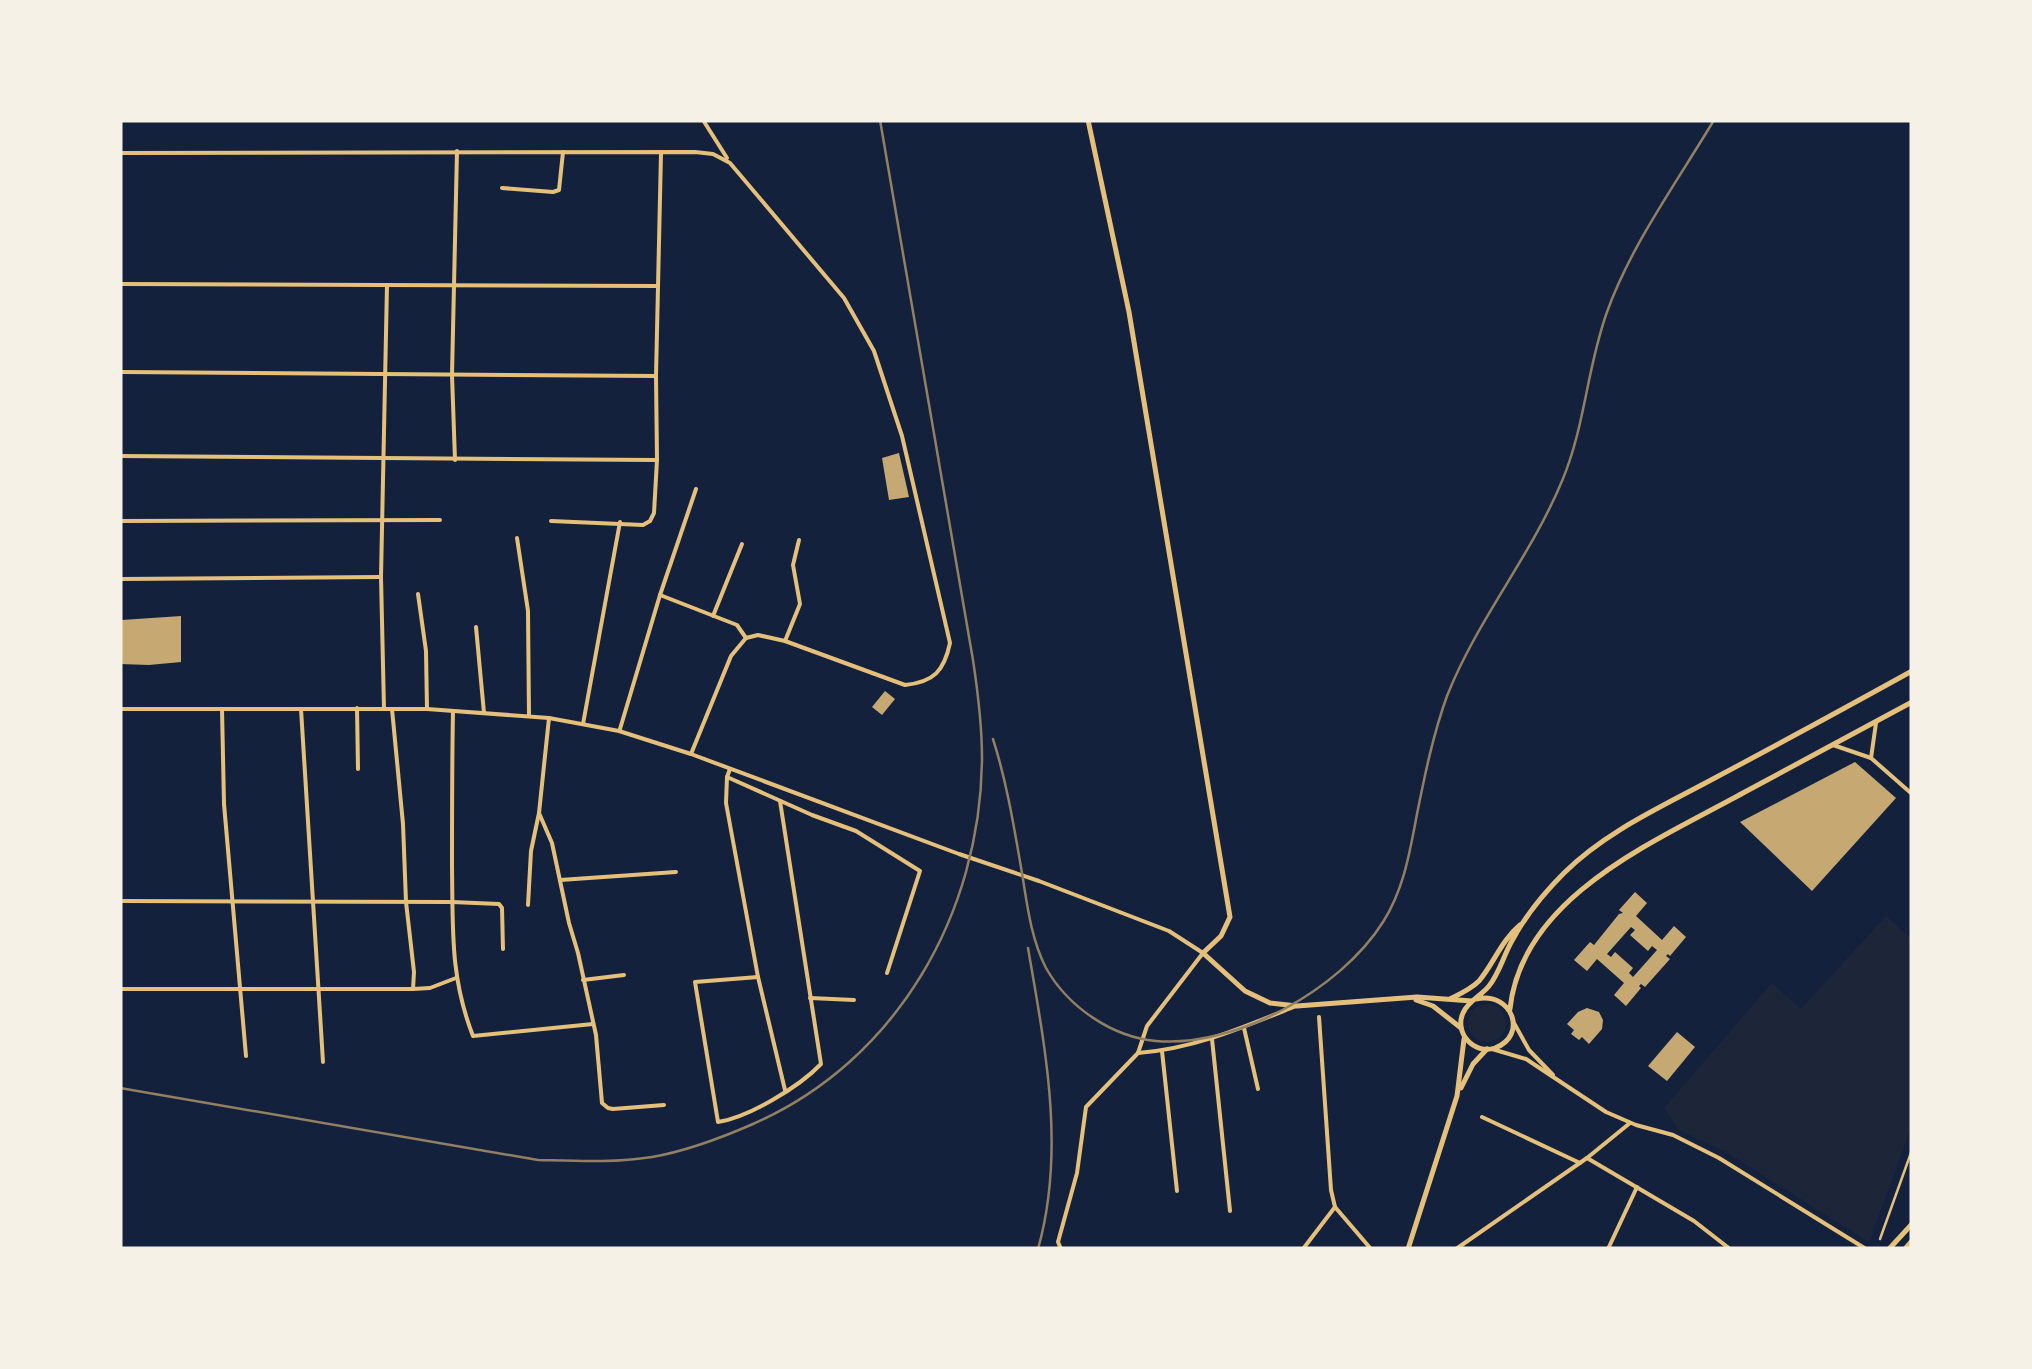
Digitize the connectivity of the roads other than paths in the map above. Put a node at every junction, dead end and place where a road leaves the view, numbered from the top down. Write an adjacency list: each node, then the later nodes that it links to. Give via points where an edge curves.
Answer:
1 (704, 120): 7 (street)
2 (1088, 120): 73 (street, via 1130,312 1230,917)
3 (457, 151): 4 (street); 6 (street); 11 (street)
4 (563, 152): 5 (street); 8 (street, via 559,190)
5 (661, 152): 7 (street, via 704,152); 12 (street)
6 (120, 153)
7 (730, 163): 37 (street, via 844,298 874,351 902,436 950,643 938,672 924,683 905,684)
8 (502, 188)
9 (120, 284): 10 (street)
10 (387, 285): 11 (street); 14 (street)
11 (455, 286): 12 (street); 15 (street)
12 (658, 286): 16 (street)
13 (120, 372): 14 (street)
14 (386, 373): 15 (street); 18 (street)
15 (452, 375): 16 (street); 19 (street)
16 (656, 376): 20 (street)
17 (120, 456): 18 (street)
18 (383, 459): 19 (street); 24 (street)
19 (455, 460): 20 (street)
20 (657, 460): 26 (street, via 650,521)
21 (696, 490): 33 (street)
22 (440, 520): 24 (street)
23 (120, 521): 24 (street)
24 (382, 521): 30 (street)
25 (550, 521): 26 (street)
26 (620, 522): 52 (street)
27 (517, 538): 49 (street, via 528,611)
28 (800, 540): 37 (street, via 793,565 800,604)
29 (742, 544): 34 (street)
30 (381, 578): 31 (street); 45 (street)
31 (120, 579)
32 (418, 594): 44 (street)
33 (660, 595): 34 (street); 53 (street)
34 (713, 616): 36 (street)
35 (476, 626): 48 (street)
36 (746, 638): 37 (street); 55 (street, via 731,656)
37 (785, 640)
38 (1912, 672): 71 (street, via 1614,834 1567,870)
39 (1912, 702): 51 (street)
40 (120, 708): 43 (street)
41 (301, 708): 42 (street); 43 (street); 67 (street)
42 (358, 708): 45 (street); 57 (street)
43 (222, 709): 66 (street)
44 (427, 709): 46 (street); 47 (street)
45 (384, 710): 46 (street)
46 (392, 710): 68 (street)
47 (453, 711): 48 (street); 69 (street)
48 (484, 713): 49 (street)
49 (529, 716): 50 (street)
50 (549, 718): 52 (street); 62 (street)
51 (1877, 720): 54 (street); 56 (street)
52 (582, 724): 53 (street)
53 (619, 731): 55 (street)
54 (1833, 745): 56 (street); 89 (street, via 1627,857 1590,884 1522,961)
55 (691, 754): 58 (street)
56 (1871, 758): 60 (street)
57 (358, 769)
58 (730, 769): 59 (street); 73 (street, via 1039,880 1170,931)
59 (727, 777): 61 (street); 77 (street, via 726,804)
60 (1912, 794)
61 (780, 801): 74 (street, via 856,832 920,871); 83 (street)
62 (539, 813): 64 (street); 70 (street)
63 (676, 872): 64 (street)
64 (560, 880): 78 (street)
65 (120, 901): 66 (street)
66 (232, 902): 67 (street); 79 (street)
67 (313, 902): 68 (street); 82 (street)
68 (406, 902): 69 (street); 81 (street)
69 (452, 902): 72 (street, via 499,904); 76 (street)
70 (528, 904)
71 (1522, 923): 85 (street, via 1478,981); 87 (street, via 1496,977)
72 (503, 948)
73 (1203, 953): 88 (street, via 1245,991); 99 (street, via 1147,1026)
74 (887, 973)
75 (624, 975): 78 (street)
76 (456, 978): 81 (street); 92 (street, via 474,1036)
77 (758, 978): 103 (street); 103 (street, via 695,982 718,1122)
78 (583, 980): 92 (street)
79 (239, 988): 80 (street); 82 (street); 100 (street)
80 (120, 989)
81 (413, 989): 82 (street)
82 (319, 990): 101 (street)
83 (810, 998): 86 (street); 103 (street, via 822,1064)
84 (1403, 998): 85 (street); 88 (street); 94 (street, via 1433,1006)
85 (1449, 999): 87 (street)
86 (854, 1000)
87 (1474, 1000): 89 (street, via 1496,999); 94 (street, via 1462,1013)
88 (1297, 1006): 93 (street)
89 (1510, 1012): 91 (street)
90 (1319, 1017): 114 (street)
91 (1513, 1020): 97 (street, via 1506,1040); 102 (street, via 1528,1050)
92 (593, 1024): 106 (street, via 604,1106)
93 (1244, 1028): 96 (street); 104 (street)
94 (1461, 1028): 95 (street)
95 (1464, 1036): 97 (street); 105 (street)
96 (1212, 1039): 98 (street); 115 (street)
97 (1489, 1049): 102 (street, via 1520,1056); 105 (street, via 1470,1068)
98 (1162, 1051): 99 (street); 113 (street)
99 (1138, 1053): 119 (street, via 1086,1107)
100 (246, 1056)
101 (324, 1062)
102 (1556, 1078): 108 (street)
103 (785, 1090)
104 (1258, 1090)
105 (1457, 1096): 122 (street)
106 (664, 1105)
107 (1482, 1117): 111 (street)
108 (1630, 1123): 110 (street); 126 (street, via 1719,1158)
109 (1912, 1150): 117 (street)
110 (1587, 1158): 111 (street); 112 (street)
111 (1580, 1163): 123 (street)
112 (1637, 1187): 124 (street); 125 (street)
113 (1177, 1192)
114 (1336, 1207): 120 (street); 121 (street)
115 (1230, 1211)
116 (1912, 1224): 127 (street)
117 (1880, 1239)
118 (1912, 1241): 128 (street)
119 (1060, 1249)
120 (1303, 1249)
121 (1370, 1249)
122 (1408, 1249)
123 (1456, 1249)
124 (1608, 1249)
125 (1730, 1249)
126 (1866, 1249)
127 (1889, 1249)
128 (1905, 1249)

